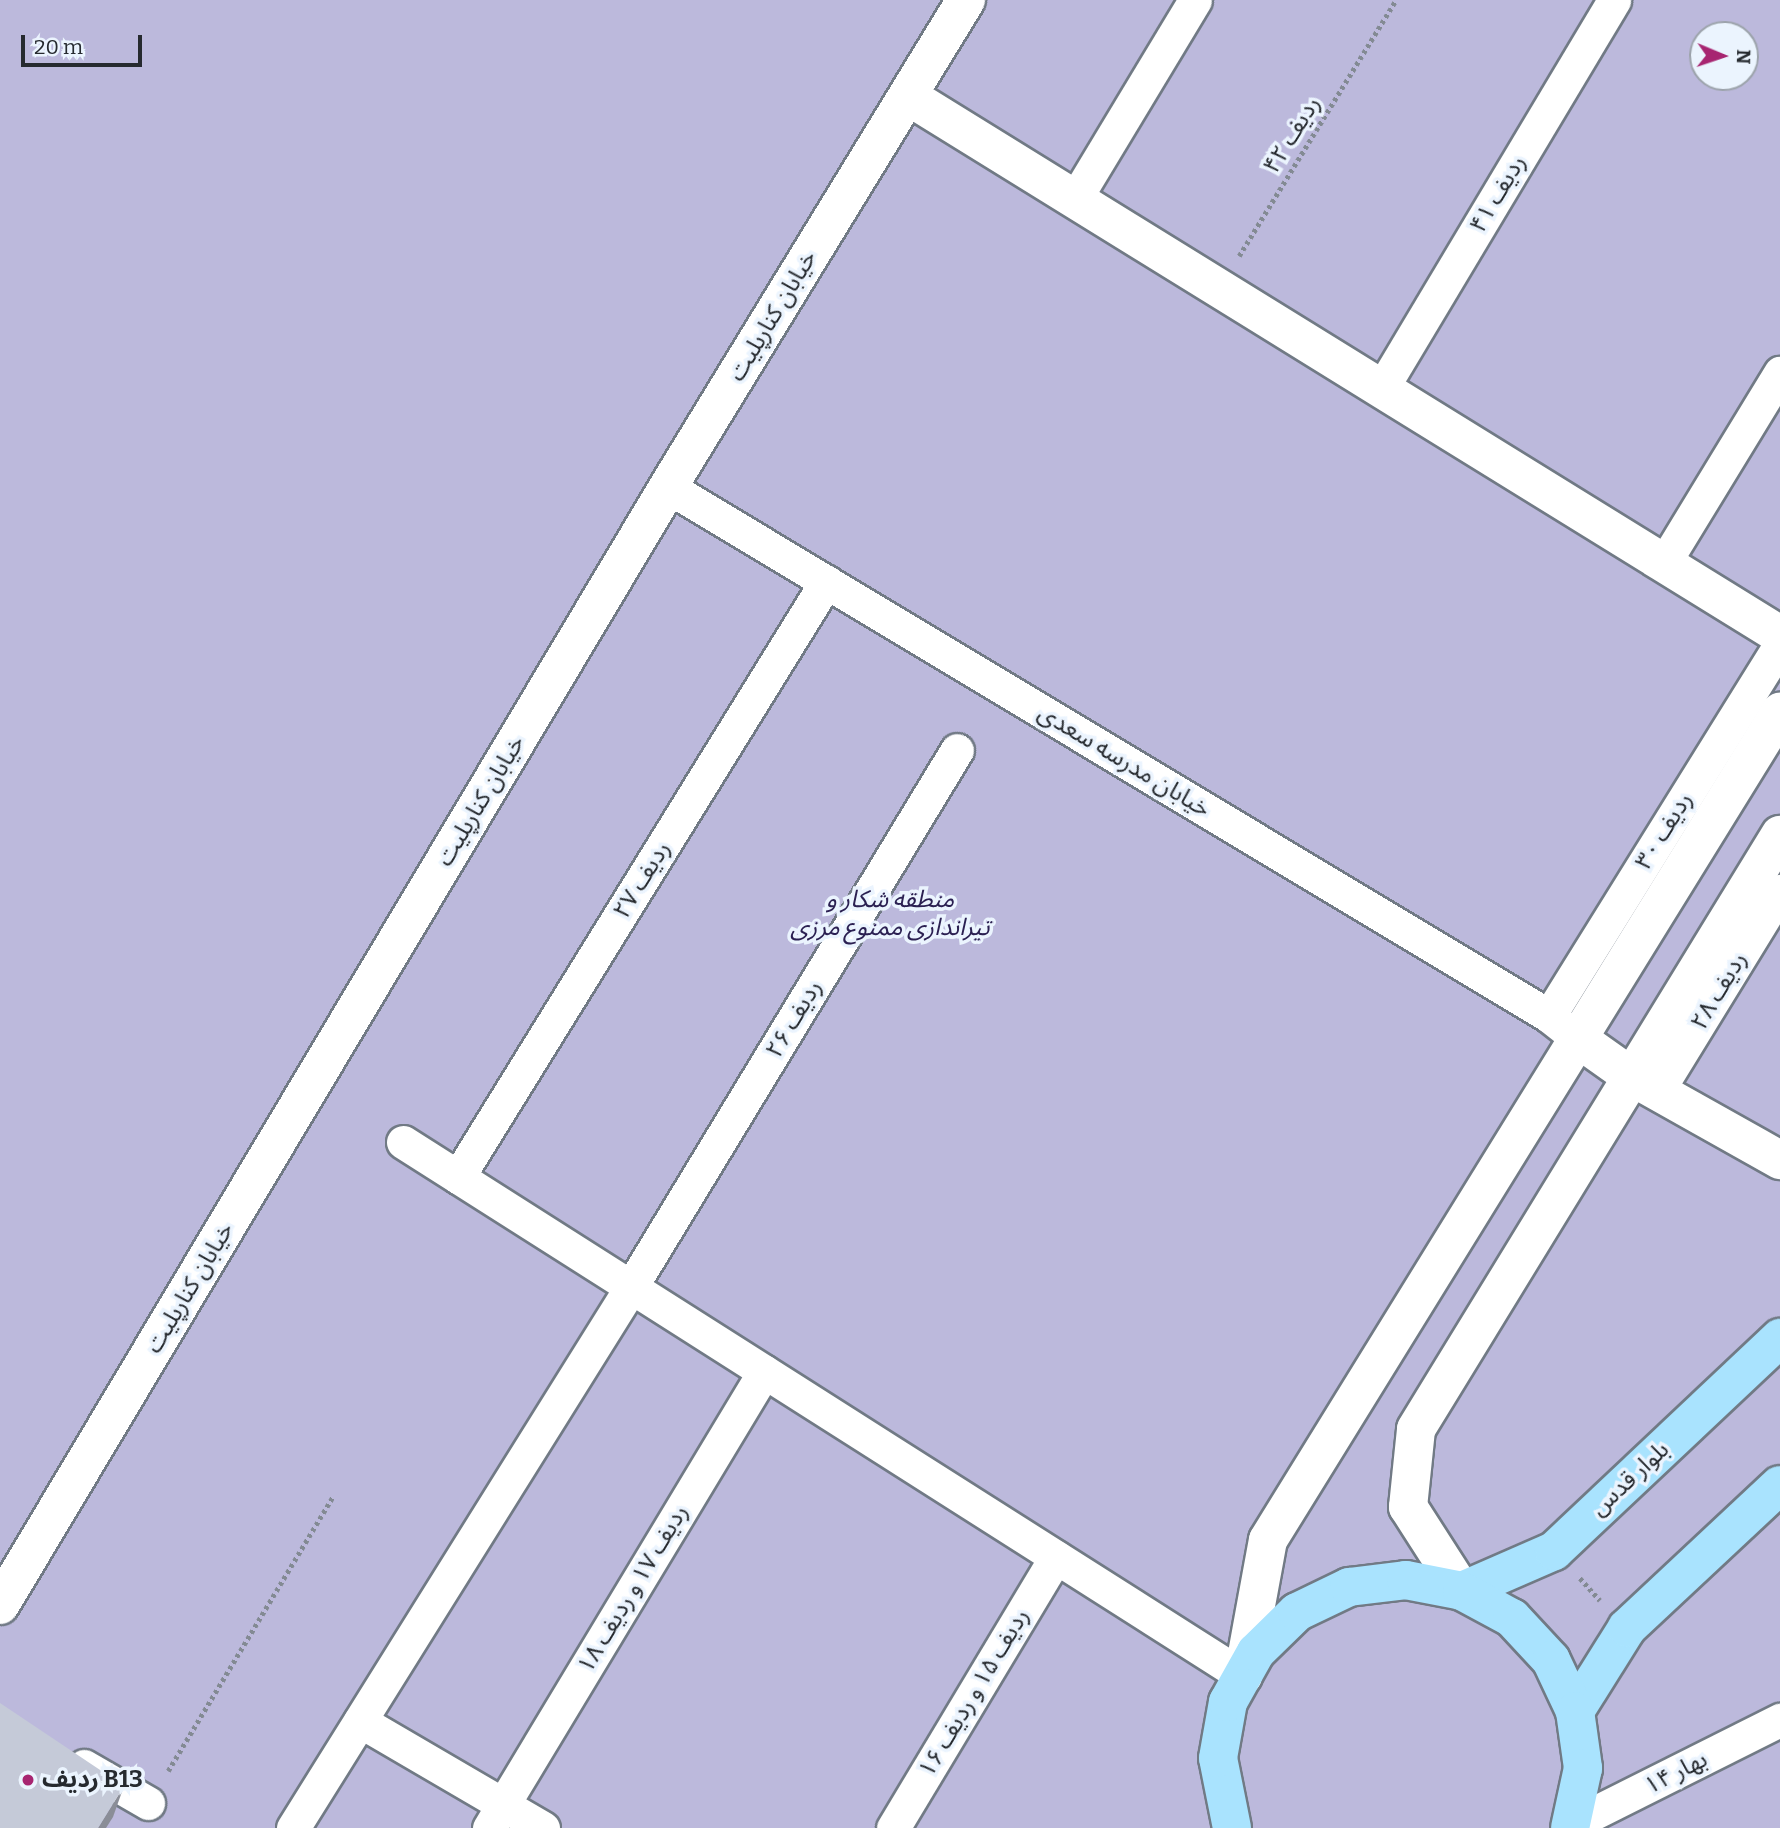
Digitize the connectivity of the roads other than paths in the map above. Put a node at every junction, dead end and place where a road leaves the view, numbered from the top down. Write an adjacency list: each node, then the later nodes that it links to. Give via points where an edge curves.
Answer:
1 (965, 0): 4 (street, خیابان کنارپلیت)
2 (1195, 0): 5 (street)
3 (1614, 0): 7 (street, ردیف ۴۱)
4 (908, 96): 5 (street); 8 (street, خیابان کنارپلیت)
5 (1075, 199): 7 (street)
6 (1780, 373): 9 (street)
7 (1382, 388): 9 (street)
8 (668, 487): 10 (street, خیابان مدرسه سعدی); 28 (street, خیابان کنارپلیت)
9 (1664, 564): 11 (street)
10 (826, 582): 17 (street, خیابان مدرسه سعدی); 21 (street, ردیف ۲۷)
11 (1780, 635)
12 (1780, 645): 17 (street, ردیف ۳۰)
13 (1780, 712): 17 (street)
14 (957, 750): 22 (street, ردیف ۲۶)
15 (1780, 835): 18 (street)
16 (1780, 891): 18 (street, ردیف ۲۸)
17 (1563, 1027): 18 (street); 29 (street, via 1268,1540)
18 (1645, 1085): 20 (street); 27 (street, via 1416,1429 1408,1507)
19 (403, 1142): 21 (street)
20 (1780, 1160)
21 (458, 1177): 22 (street)
22 (631, 1287): 24 (street); 32 (street, ردیف ۲۶)
23 (1780, 1338): 27 (main road, بلوار قدس, via 1553,1551)
24 (764, 1372): 26 (street); 35 (street, ردیف ۱۷ و ردیف ۱۸)
25 (1780, 1485): 30 (main road, via 1627,1629)
26 (1056, 1557): 29 (street); 40 (street, ردیف ۱۵ و ردیف ۱۶)
27 (1462, 1591): 29 (main road, via 1406,1580 1349,1587 1297,1612 1256,1651); 30 (main road, via 1512,1618 1551,1660)
28 (0, 1605)
29 (1243, 1676): 36 (main road, via 1228,1702 1218,1758)
30 (1575, 1711): 37 (main road, via 1583,1768)
31 (1780, 1720): 37 (street, بهار ۱۴)
32 (360, 1721): 35 (street); 38 (street, ردیف ۲۶)
33 (57, 1751): 34 (street)
34 (148, 1803)
35 (496, 1817): 39 (street)
36 (1225, 1824)
37 (1571, 1826)
38 (293, 1828)
39 (544, 1828)
40 (893, 1828)

